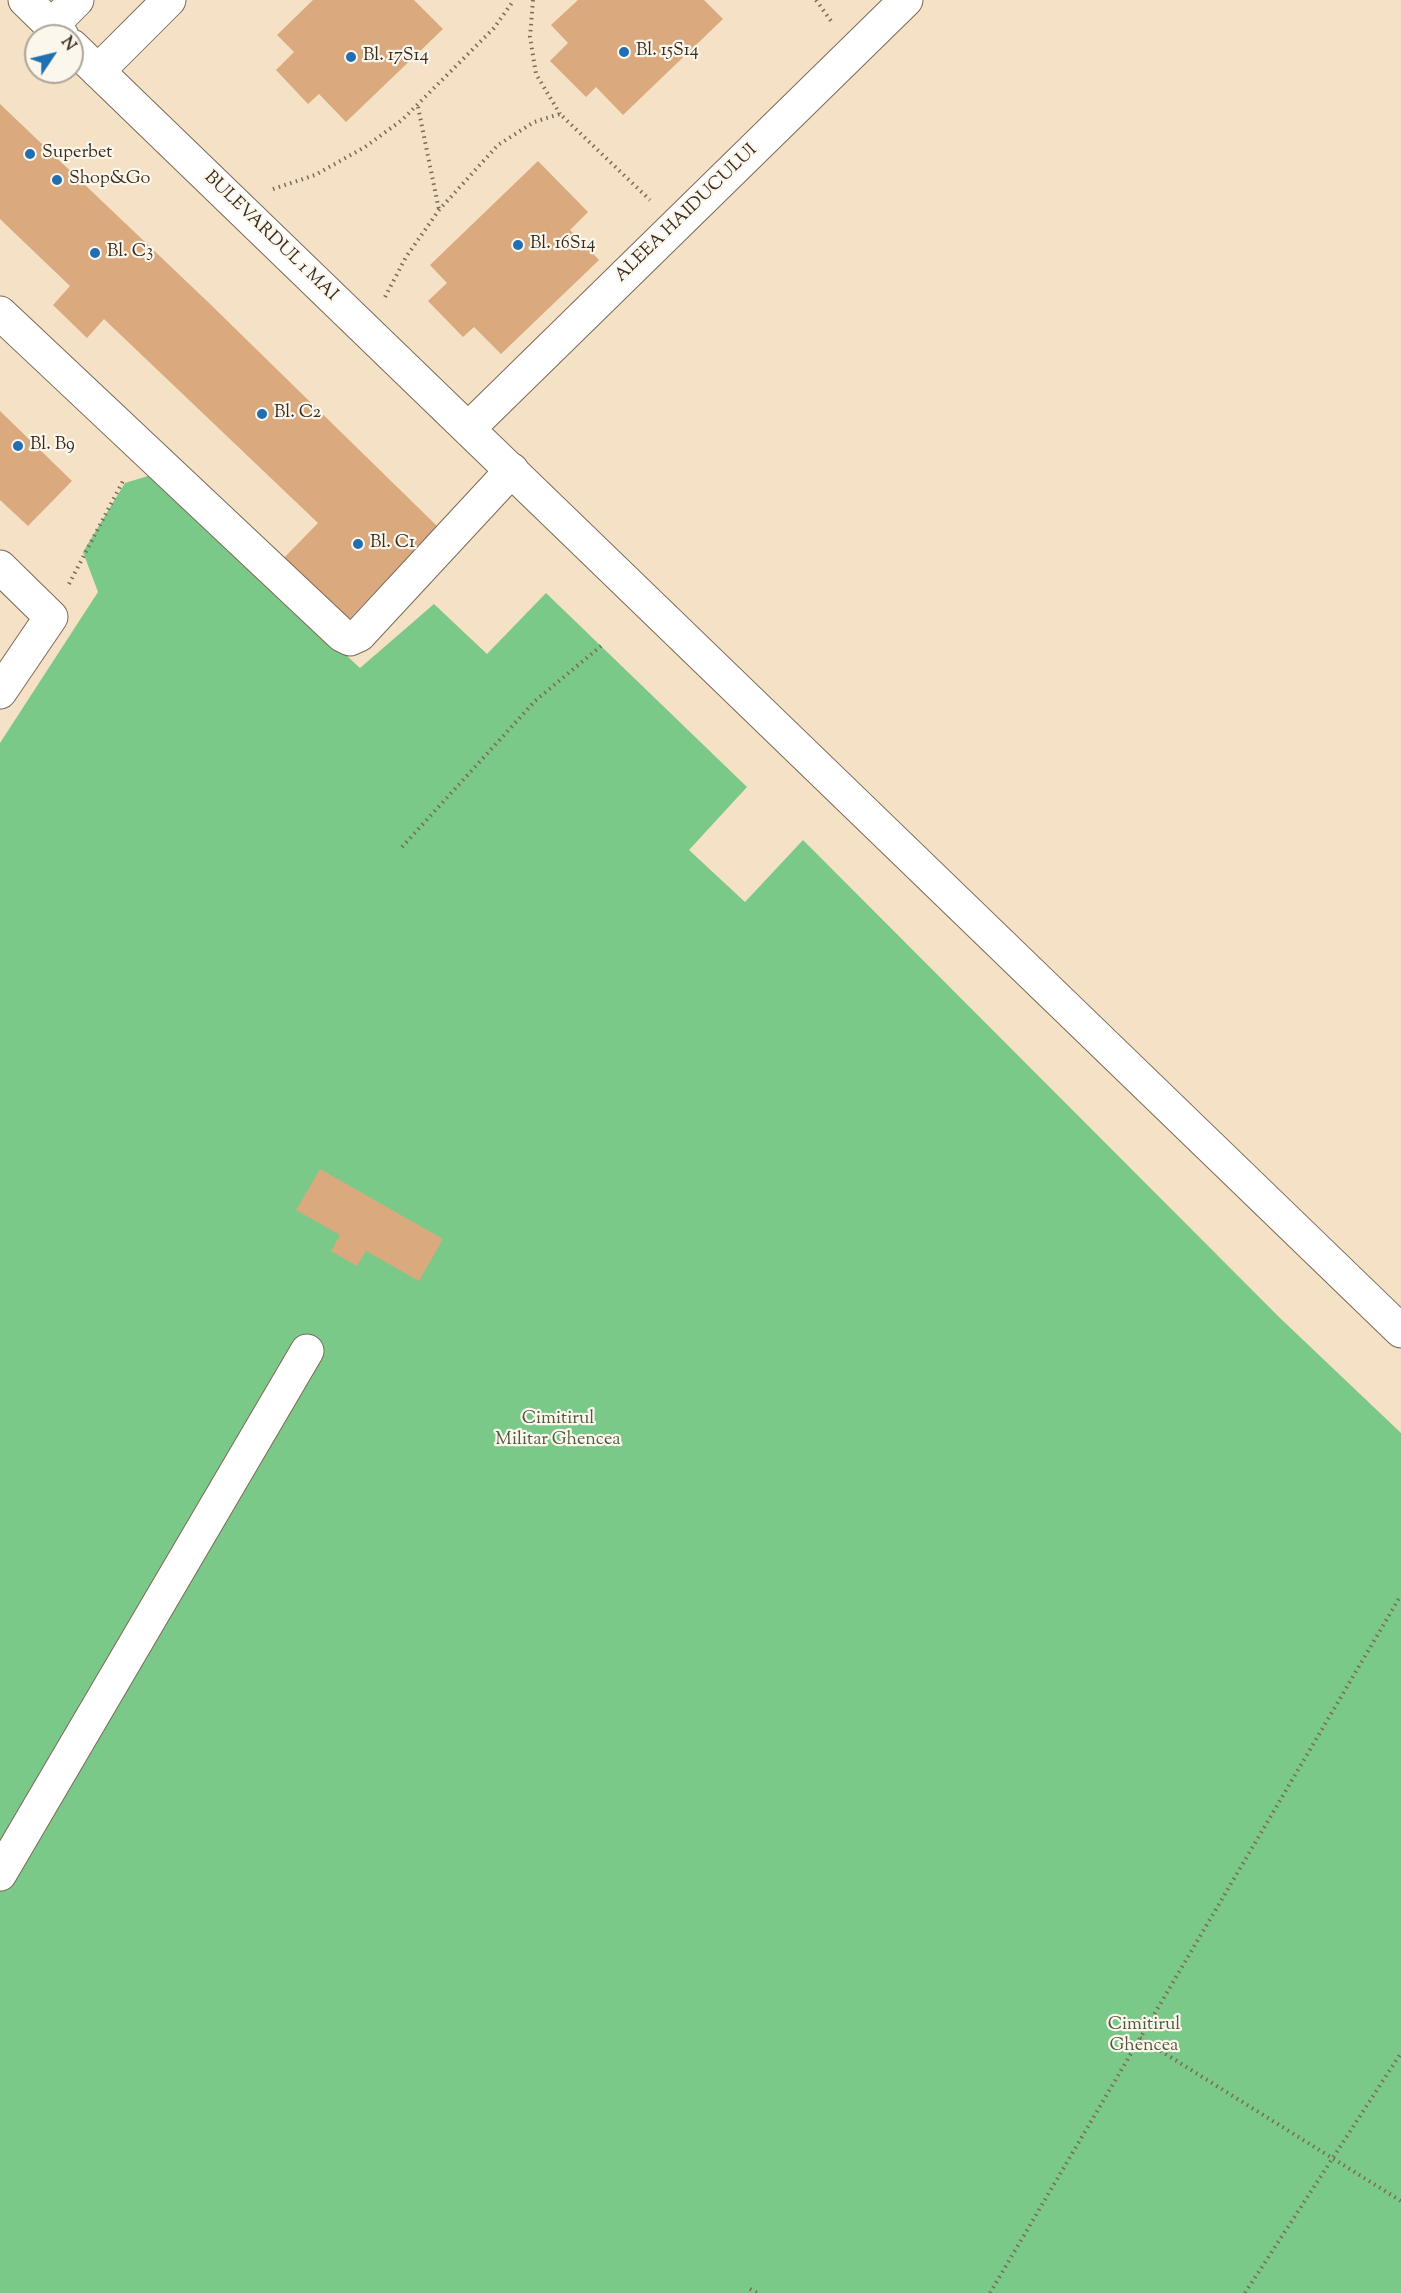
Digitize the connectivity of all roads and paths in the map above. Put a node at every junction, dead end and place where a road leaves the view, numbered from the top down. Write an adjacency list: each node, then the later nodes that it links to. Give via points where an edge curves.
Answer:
1 (25, 0): 7 (main road, BULEVARDUL 1 MAI)
2 (77, 0): 8 (main road)
3 (169, 0): 10 (main road)
4 (514, 0): 11 (path, via 494,28)
5 (533, 0): 12 (path, via 530,37 536,74)
6 (906, 0): 15 (main road, ALEEA HAIDUCULUI)
7 (50, 24)
8 (67, 24)
9 (84, 57): 10 (main road, BULEVARDUL 1 MAI)
10 (98, 71): 18 (main road, BULEVARDUL 1 MAI)
11 (418, 106): 13 (path, via 364,147 315,175); 14 (path)
12 (560, 114): 14 (path, via 534,122 498,146); 15 (path)
13 (270, 191)
14 (440, 210): 16 (path, via 406,257)
15 (676, 224): 18 (main road, ALEEA HAIDUCULUI)
16 (382, 303)
17 (0, 313): 19 (main road)
18 (469, 428): 20 (main road, BULEVARDUL 1 MAI)
19 (141, 446): 20 (main road, via 342,635 351,639 359,635); 22 (path)
20 (512, 470): 26 (main road, BULEVARDUL 1 MAI)
21 (0, 567): 22 (main road)
22 (51, 617): 24 (main road)
23 (601, 646): 25 (path, via 536,701)
24 (0, 692)
25 (402, 847)
26 (1401, 1331)
27 (307, 1351): 29 (main road)
28 (1401, 1595): 30 (path)
29 (0, 1874)
30 (1140, 2038): 32 (path); 36 (path)
31 (1401, 2054): 32 (path)
32 (1333, 2158): 33 (path); 37 (path)
33 (1401, 2201)
34 (750, 2289): 35 (path)
35 (757, 2293)
36 (990, 2293)
37 (1245, 2293)

